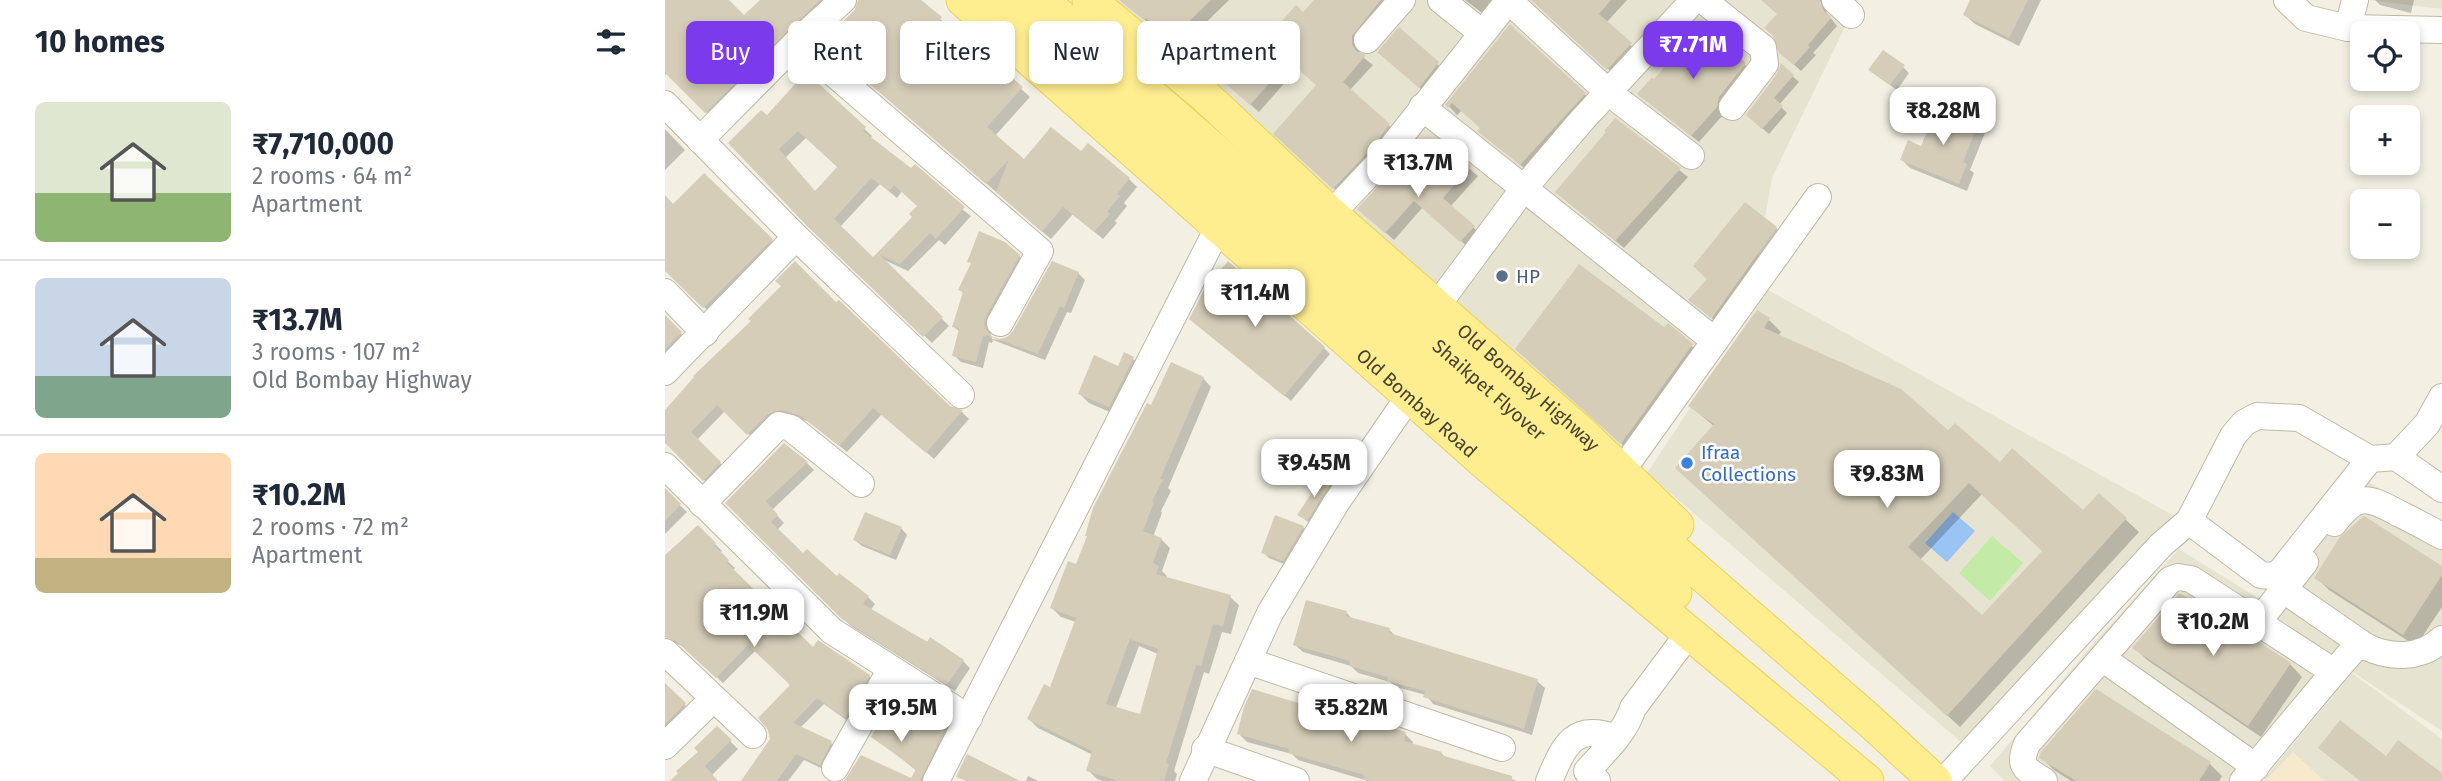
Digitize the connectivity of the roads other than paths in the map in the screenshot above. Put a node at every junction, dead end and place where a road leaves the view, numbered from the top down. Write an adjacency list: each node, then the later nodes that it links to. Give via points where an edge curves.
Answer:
1 (843, 0): 11 (street)
2 (1042, 0): 66 (main road, Shaikpet Flyover, via 1860,712)
3 (1089, 0): 26 (main road, Old Bombay Highway, via 1203,94)
4 (1402, 0): 15 (street)
5 (1441, 0): 14 (street)
6 (1509, 0): 14 (street); 18 (street)
7 (2287, 0): 12 (street, via 2306,18)
8 (2355, 0): 12 (street)
9 (1690, 2): 18 (street); 21 (street, via 1763,48 1765,64)
10 (981, 5): 27 (main road, Old Bombay Road); 72 (main road, Shaikpet Flyover, via 1153,136)
11 (820, 21)
12 (2348, 28): 13 (street)
13 (2442, 30)
14 (1482, 33): 20 (street)
15 (1367, 40)
16 (788, 51): 22 (street)
17 (846, 84): 31 (street, via 1040,251)
18 (1608, 92): 23 (street); 24 (street)
19 (665, 104): 22 (street)
20 (1422, 107): 24 (street); 26 (street, via 1380,162)
21 (1732, 107)
22 (700, 140): 28 (street)
23 (1691, 156)
24 (1524, 188): 30 (street); 33 (street)
25 (1818, 197): 33 (street)
26 (1331, 214): 30 (main road, Old Bombay Highway)
27 (1219, 226): 35 (main road, Old Bombay Road); 57 (street)
28 (796, 237): 32 (street); 36 (street)
29 (665, 292): 32 (street)
30 (1436, 307): 40 (main road, Old Bombay Highway)
31 (1000, 323)
32 (705, 332): 34 (street)
33 (1715, 341): 40 (street)
34 (665, 372)
35 (1410, 395): 48 (main road, Old Bombay Road); 53 (street, via 1336,502 1270,612)
36 (961, 396)
37 (2442, 397): 38 (street, via 2427,424)
38 (2383, 458): 42 (street); 44 (street, via 2299,418 2257,416 2233,436); 44 (street, via 2273,576 2261,575)
39 (665, 466): 43 (street)
40 (1621, 472): 66 (main road, Old Bombay Highway)
41 (861, 484): 43 (street, via 791,428 779,425)
42 (2442, 489)
43 (702, 505): 54 (street, via 832,631)
44 (2189, 521): 66 (street, via 2161,545)
45 (2442, 536): 46 (street, via 2375,500 2360,501 2346,508)
46 (2284, 590): 47 (street); 50 (street)
47 (2258, 622): 52 (street, via 2191,579 2178,577 2170,580); 55 (street)
48 (1695, 638): 58 (street, via 1643,716); 71 (main road, Old Bombay Road)
49 (2442, 639): 50 (street, via 2419,653 2403,656)
50 (2365, 646): 55 (street, via 2354,649)
51 (665, 652): 56 (street)
52 (2102, 658): 64 (street); 73 (street, via 2027,744 2025,769)
53 (1248, 661): 61 (street); 62 (street)
54 (891, 669): 57 (street); 63 (street)
55 (2333, 672): 64 (street)
56 (713, 699): 59 (street); 60 (street)
57 (969, 718): 67 (street)
58 (1622, 729): 65 (street); 70 (street, via 1574,738 1563,749)
59 (753, 735)
60 (665, 746)
61 (1502, 748)
62 (1205, 750): 68 (street); 69 (street)
63 (835, 768)
64 (2247, 768): 74 (street)
65 (1587, 778)
66 (1950, 778)
67 (936, 781)
68 (1193, 781)
69 (1296, 781)
70 (1549, 781)
71 (1867, 781)
72 (1890, 781)
73 (2044, 781)
74 (2222, 781)

